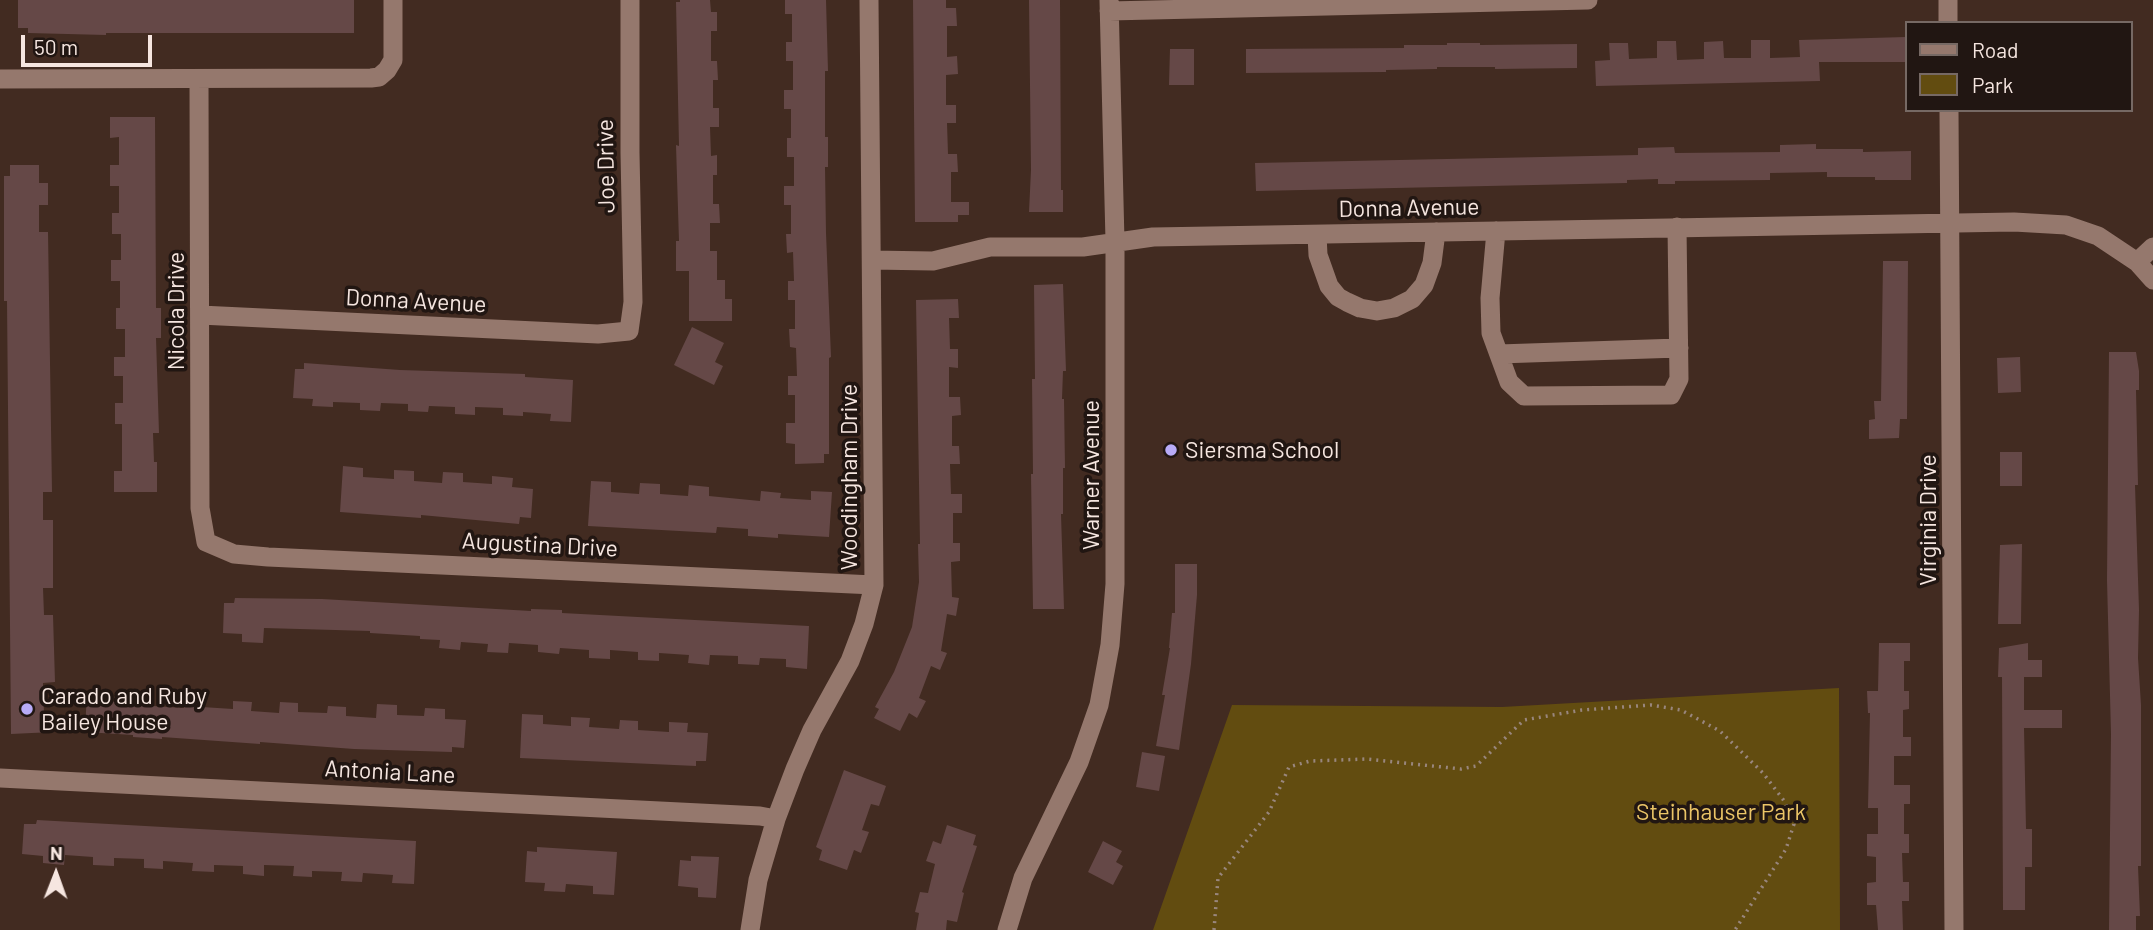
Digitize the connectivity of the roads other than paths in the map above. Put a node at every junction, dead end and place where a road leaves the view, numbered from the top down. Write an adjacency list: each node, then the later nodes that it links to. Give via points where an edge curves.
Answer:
1 (393, 0): 9 (street, via 393,60 379,76 360,80)
2 (630, 0): 22 (street, Joe Drive, via 633,302)
3 (869, 0): 18 (street, Woodingham Drive)
4 (1588, 0): 6 (street)
5 (1948, 0): 7 (street)
6 (1109, 6): 16 (street, Warner Avenue)
7 (1948, 21)
8 (0, 79): 9 (street)
9 (199, 79): 21 (street, Nicola Drive)
10 (1949, 112): 11 (street, Virginia Drive)
11 (1951, 223): 12 (street, Donna Avenue); 19 (street, Donna Avenue, via 2066,225 2098,236); 31 (street, Virginia Drive)
12 (1677, 227): 13 (street, Donna Avenue); 23 (street)
13 (1496, 231): 14 (street, Donna Avenue); 24 (street, via 1490,298 1492,333)
14 (1436, 232): 15 (street, Donna Avenue); 15 (street, via 1424,285 1394,309 1377,311 1347,302 1329,286 1318,255)
15 (1317, 235): 16 (street, Donna Avenue)
16 (1115, 241): 18 (street, Donna Avenue, via 1083,247 990,247 933,261); 30 (street, Warner Avenue, via 1115,584 1106,676 1079,762 1023,878)
17 (2153, 247): 19 (street)
18 (872, 260): 26 (street, Woodingham Drive)
19 (2137, 262): 20 (street, Donna Avenue)
20 (2153, 279)
21 (200, 315): 22 (street, Donna Avenue, via 598,334); 25 (street, Nicola Drive, via 200,508)
22 (629, 331)
23 (1679, 348): 24 (street); 24 (street, via 1679,379 1671,395 1524,396 1509,382)
24 (1499, 354)
25 (206, 542): 26 (street, Augustina Drive, via 234,554 268,557)
26 (874, 585): 28 (street, Woodingham Drive, via 850,661 812,730)
27 (0, 778): 28 (street, Antonia Lane)
28 (776, 819): 29 (street, Woodingham Drive, via 758,880)
29 (750, 930)
30 (1007, 930)
31 (1954, 930)

